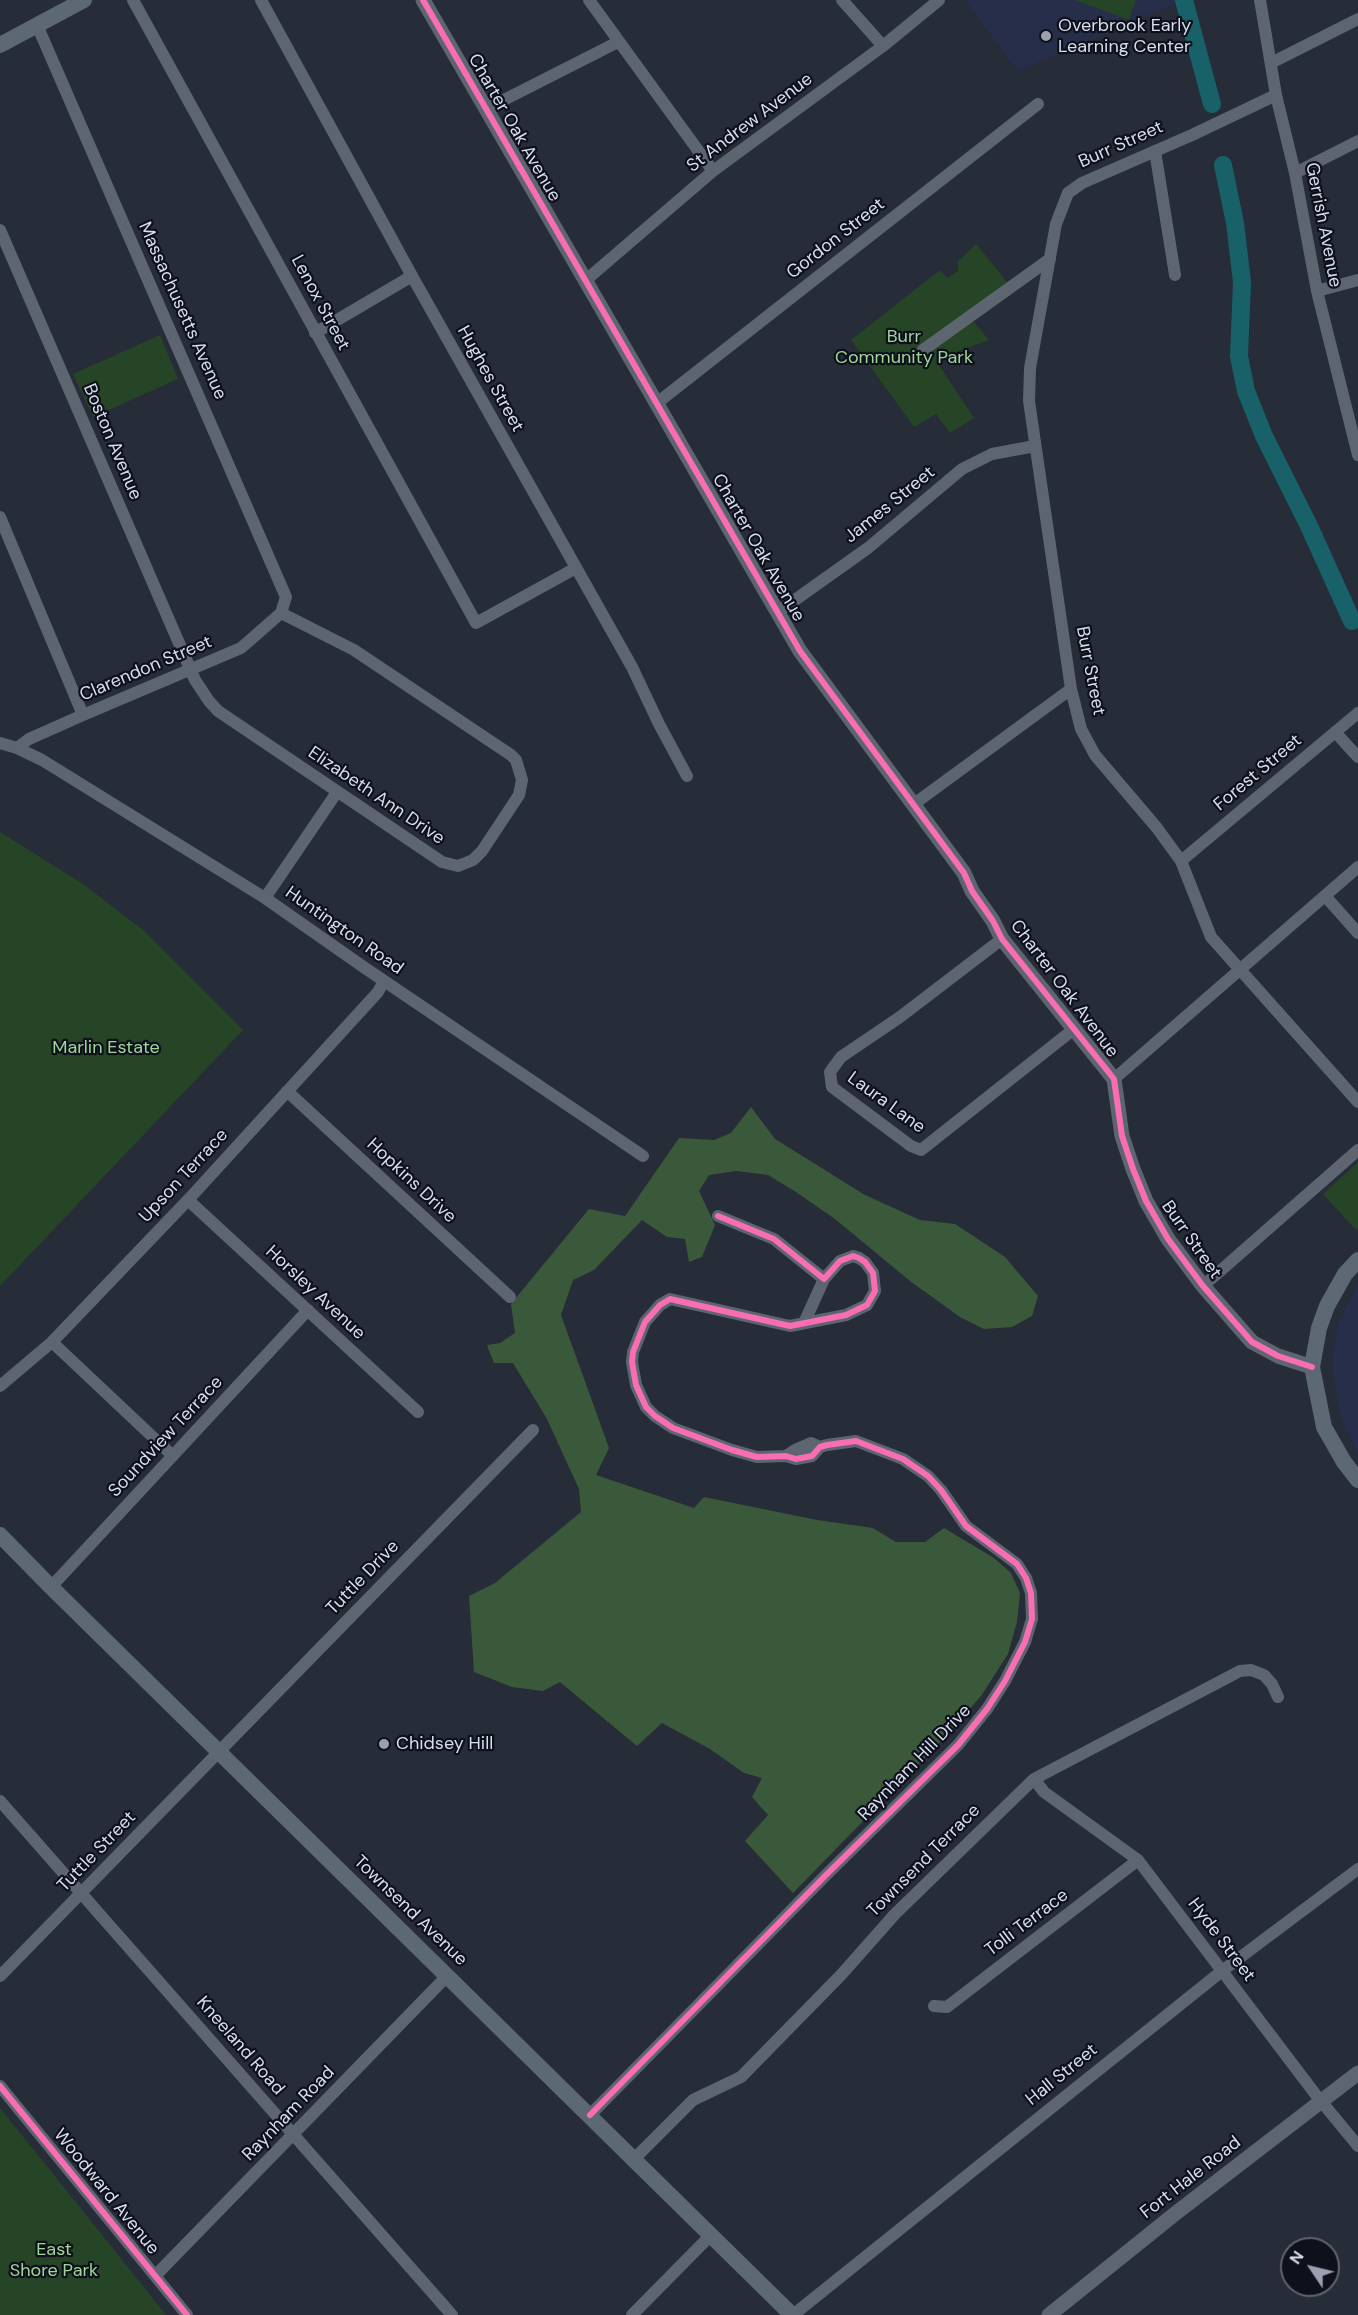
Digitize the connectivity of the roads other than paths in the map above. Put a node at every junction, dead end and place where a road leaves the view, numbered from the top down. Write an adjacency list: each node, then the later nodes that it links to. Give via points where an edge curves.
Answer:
1 (84, 0): 10 (main road)
2 (133, 0): 29 (street, Lenox Street)
3 (261, 0): 25 (street, Hughes Street)
4 (589, 0): 11 (street)
5 (842, 0): 13 (street)
6 (939, 0): 13 (street, St Andrew Avenue)
7 (1260, 0): 14 (street, Gerrish Avenue)
8 (428, 2): 17 (street, Charter Oak Avenue)
9 (1358, 19): 14 (street)
10 (38, 25): 12 (main road); 37 (street, Massachusetts Avenue, via 286,597)
11 (618, 42): 17 (street); 20 (street)
12 (0, 45)
13 (883, 46): 20 (street, St Andrew Avenue)
14 (1271, 63): 15 (street, Gerrish Avenue)
15 (1276, 95): 19 (street, Burr Street); 21 (street, Gerrish Avenue)
16 (1038, 104): 31 (street, Gordon Street)
17 (486, 109): 26 (street, Charter Oak Avenue)
18 (1358, 141): 21 (street)
19 (1155, 151): 23 (street, Burr Street, via 1068,193 1056,224); 24 (street)
20 (713, 171): 26 (street, St Andrew Avenue)
21 (1295, 173): 28 (street, Gerrish Avenue)
22 (0, 230): 38 (street, Boston Avenue)
23 (1050, 259): 30 (street); 32 (street, Burr Street, via 1029,376)
24 (1175, 275)
25 (412, 276): 29 (street); 35 (street, Hughes Street)
26 (586, 280): 31 (street, Charter Oak Avenue)
27 (1358, 280): 28 (street)
28 (1317, 291): 33 (street, Gerrish Avenue)
29 (315, 333): 35 (street, Lenox Street, via 476,623)
30 (923, 350)
31 (657, 403): 36 (street, Charter Oak Avenue)
32 (1035, 446): 36 (street, James Street, via 992,454 962,469 868,548); 39 (street, Burr Street)
33 (1358, 455)
34 (0, 516): 41 (street)
35 (576, 568): 46 (street, Hughes Street)
36 (778, 612): 48 (street, Charter Oak Avenue, via 800,651)
37 (282, 613): 38 (street, Clarendon Street, via 241,648); 47 (street, Elizabeth Ann Drive, via 354,650 511,755 520,768 522,780 519,795 482,851 458,866 442,862)
38 (190, 668): 41 (street, Clarendon Street); 47 (street, Elizabeth Ann Drive, via 218,711)
39 (1071, 689): 48 (street); 49 (street, Burr Street, via 1081,729 1095,755)
40 (1358, 713): 42 (street, Forest Street)
41 (83, 715): 44 (street, Clarendon Street)
42 (1335, 732): 45 (street); 49 (street, Forest Street)
43 (0, 743): 44 (street, Huntington Road)
44 (17, 748): 52 (street, Huntington Road)
45 (1358, 757)
46 (687, 776)
47 (337, 792): 52 (street)
48 (914, 804): 54 (street, Charter Oak Avenue, via 964,873)
49 (1181, 861): 55 (street, Burr Street, via 1206,928)
50 (1358, 867): 51 (street)
51 (1326, 897): 53 (street); 55 (street)
52 (265, 898): 56 (street, Huntington Road)
53 (1358, 933)
54 (1002, 939): 57 (street, Charter Oak Avenue); 57 (street, Laura Lane, via 841,1058 830,1072 832,1087 921,1150)
55 (1240, 968): 58 (street); 60 (street, Burr Street)
56 (384, 981): 59 (street, Upson Terrace); 62 (street, Huntington Road)
57 (1074, 1029): 58 (street, Charter Oak Avenue)
58 (1114, 1079): 67 (street, Burr Street, via 1122,1136 1146,1201)
59 (287, 1090): 63 (street, Upson Terrace); 68 (street, Hopkins Drive)
60 (1358, 1102)
61 (1358, 1150): 67 (street)
62 (643, 1156)
63 (188, 1200): 69 (street, Horsley Avenue); 71 (street, Upson Terrace)
64 (718, 1216): 66 (street, via 774,1239)
65 (1358, 1260): 72 (main road, via 1327,1306)
66 (824, 1279): 70 (street, Raynham Hill Drive); 70 (street, Raynham Hill Drive, via 840,1261 853,1256 865,1262 873,1273 875,1291 867,1305 857,1311)
67 (1203, 1286): 72 (street, Burr Street, via 1252,1342)
68 (510, 1297)
69 (308, 1310): 74 (street, Horsley Avenue); 76 (street, Soundview Terrace)
70 (804, 1323): 94 (street, Raynham Hill Drive, via 790,1326 670,1299 645,1322 633,1352 640,1397 655,1416 673,1428 732,1450 796,1459 813,1456 820,1447 856,1441 915,1465 941,1490 966,1526 1017,1564 1026,1578 1033,1603 1032,1619 1025,1642 987,1709 958,1745)
71 (52, 1342): 73 (street, Upson Terrace); 76 (street)
72 (1312, 1367): 77 (main road, via 1324,1427)
73 (0, 1386)
74 (418, 1412)
75 (533, 1430): 81 (street, Tuttle Drive)
76 (173, 1456): 79 (street, Soundview Terrace)
77 (1358, 1480)
78 (0, 1535): 79 (main road, Townsend Avenue)
79 (51, 1587): 81 (main road, Townsend Avenue)
80 (1278, 1697): 82 (street, Townsend Terrace, via 1264,1676 1251,1670 1240,1671)
81 (219, 1752): 86 (street, Tuttle Street); 88 (main road, Townsend Avenue)
82 (1034, 1779): 84 (street, Hyde Street, via 1044,1792); 97 (street, Townsend Terrace, via 895,1914 741,2077 693,2100)
83 (0, 1801): 86 (street, Kneeland Road)
84 (1138, 1860): 87 (street, Hyde Street); 90 (street, Tolli Terrace, via 947,2007)
85 (1358, 1869): 87 (street, Hall Street)
86 (81, 1894): 89 (street, Tuttle Street); 95 (street, Kneeland Road)
87 (1222, 1971): 93 (street, Hyde Street); 103 (street, Hall Street)
88 (448, 1975): 94 (main road, Townsend Avenue); 95 (street, Raynham Road)
89 (0, 1976)
90 (934, 2006)
91 (1358, 2073): 93 (street, Fort Hale Road)
92 (0, 2085): 99 (street, Woodward Avenue)
93 (1321, 2101): 96 (street, Hyde Street); 104 (street, Fort Hale Road)
94 (590, 2115): 97 (main road, Townsend Avenue)
95 (294, 2135): 99 (street, Raynham Road); 101 (street, Kneeland Road)
96 (1358, 2146)
97 (634, 2159): 98 (main road, Townsend Avenue)
98 (711, 2235): 102 (street); 103 (main road, Townsend Avenue)
99 (155, 2276): 100 (street, Woodward Avenue)
100 (186, 2315)
101 (452, 2315)
102 (632, 2315)
103 (792, 2315)
104 (1049, 2315)

